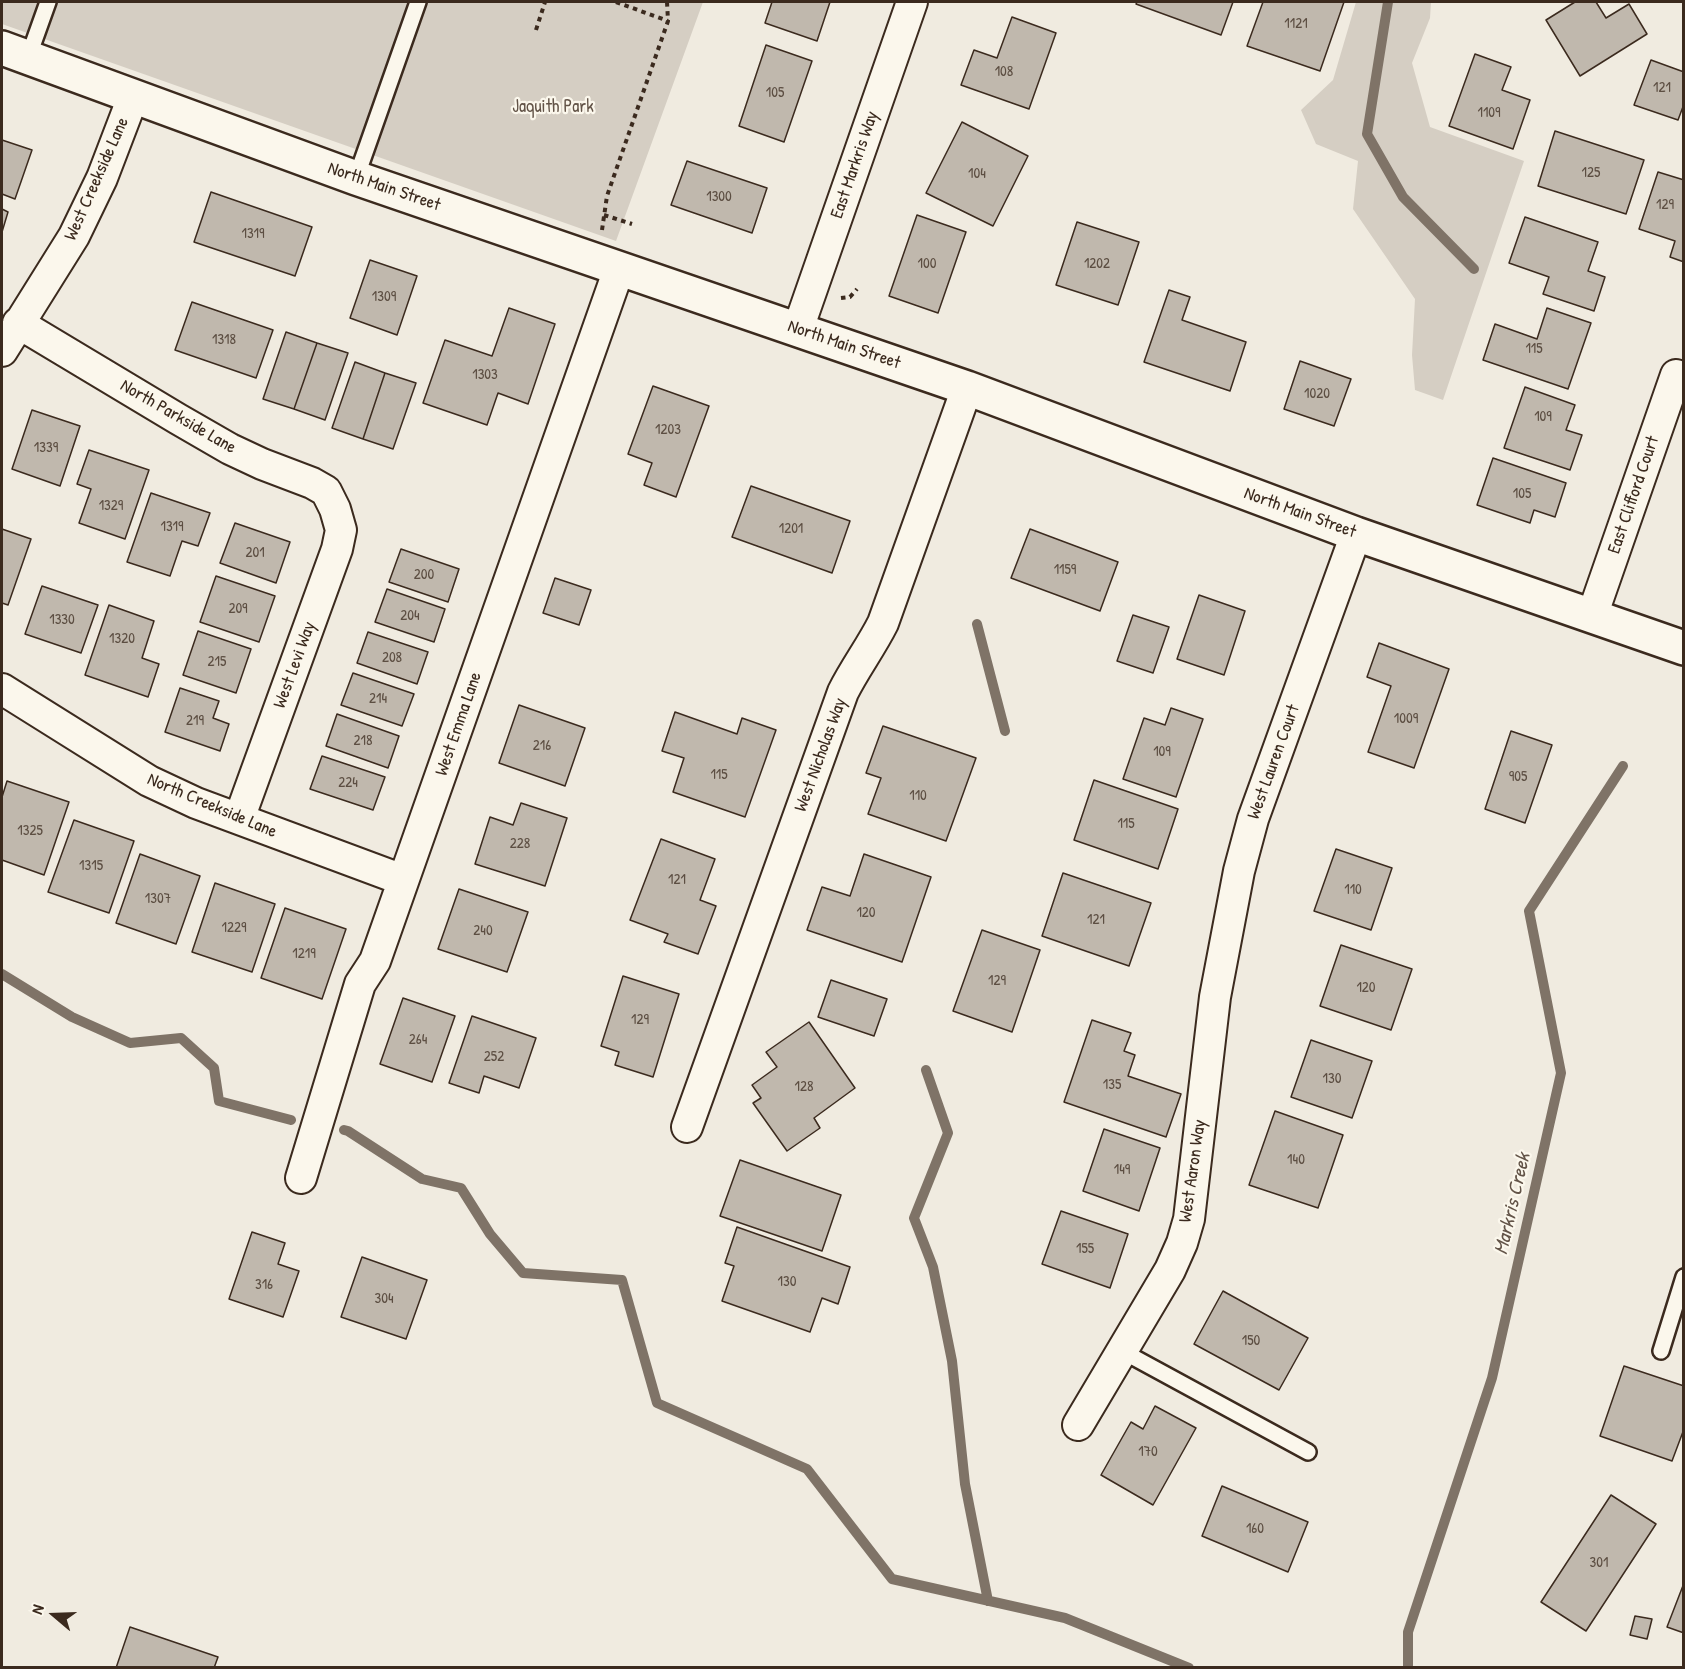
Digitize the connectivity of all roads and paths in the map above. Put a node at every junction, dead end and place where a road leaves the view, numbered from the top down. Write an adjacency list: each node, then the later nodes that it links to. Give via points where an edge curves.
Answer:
1 (48, 2): 9 (lane)
2 (418, 2): 11 (lane)
3 (545, 2): 8 (path)
4 (616, 2): 7 (path)
5 (667, 2): 7 (path)
6 (912, 2): 19 (street, East Markris Way)
7 (668, 21): 12 (path, via 607,196)
8 (536, 30)
9 (15, 53): 10 (street, North Main Street)
10 (133, 97): 11 (street, North Main Street); 18 (street, West Creekside Lane, via 102,178 74,236)
11 (356, 178): 15 (street, North Main Street)
12 (604, 215): 13 (path); 14 (path)
13 (632, 225)
14 (602, 236)
15 (620, 269): 19 (street, North Main Street); 29 (street, West Emma Lane)
16 (857, 289): 17 (path, via 850,297)
17 (840, 298)
18 (18, 323): 20 (street, West Creekside Lane); 23 (street, North Parkside Lane, via 230,449 326,491)
19 (798, 330): 22 (street, North Main Street)
20 (2, 351)
21 (1676, 375): 25 (street, East Clifford Court)
22 (967, 388): 24 (street, North Main Street); 31 (street, West Nicholas Way, via 883,623 843,692)
23 (335, 509): 28 (street, West Levi Way, via 341,530 337,549)
24 (1356, 534): 25 (street, North Main Street); 30 (street, West Lauren Court, via 1253,819)
25 (1592, 616): 26 (street, North Main Street)
26 (1683, 648)
27 (2, 688): 28 (street, North Creekside Lane, via 150,781)
28 (239, 819): 29 (street, North Creekside Lane)
29 (403, 880): 32 (street, West Emma Lane, via 375,961 360,984)
30 (1215, 997): 34 (street, West Aaron Way, via 1189,1219 1170,1270)
31 (687, 1127)
32 (301, 1178)
33 (1683, 1277): 35 (lane)
34 (1122, 1351): 36 (street, West Aaron Way); 37 (lane)
35 (1661, 1351)
36 (1077, 1425)
37 (1308, 1452)

